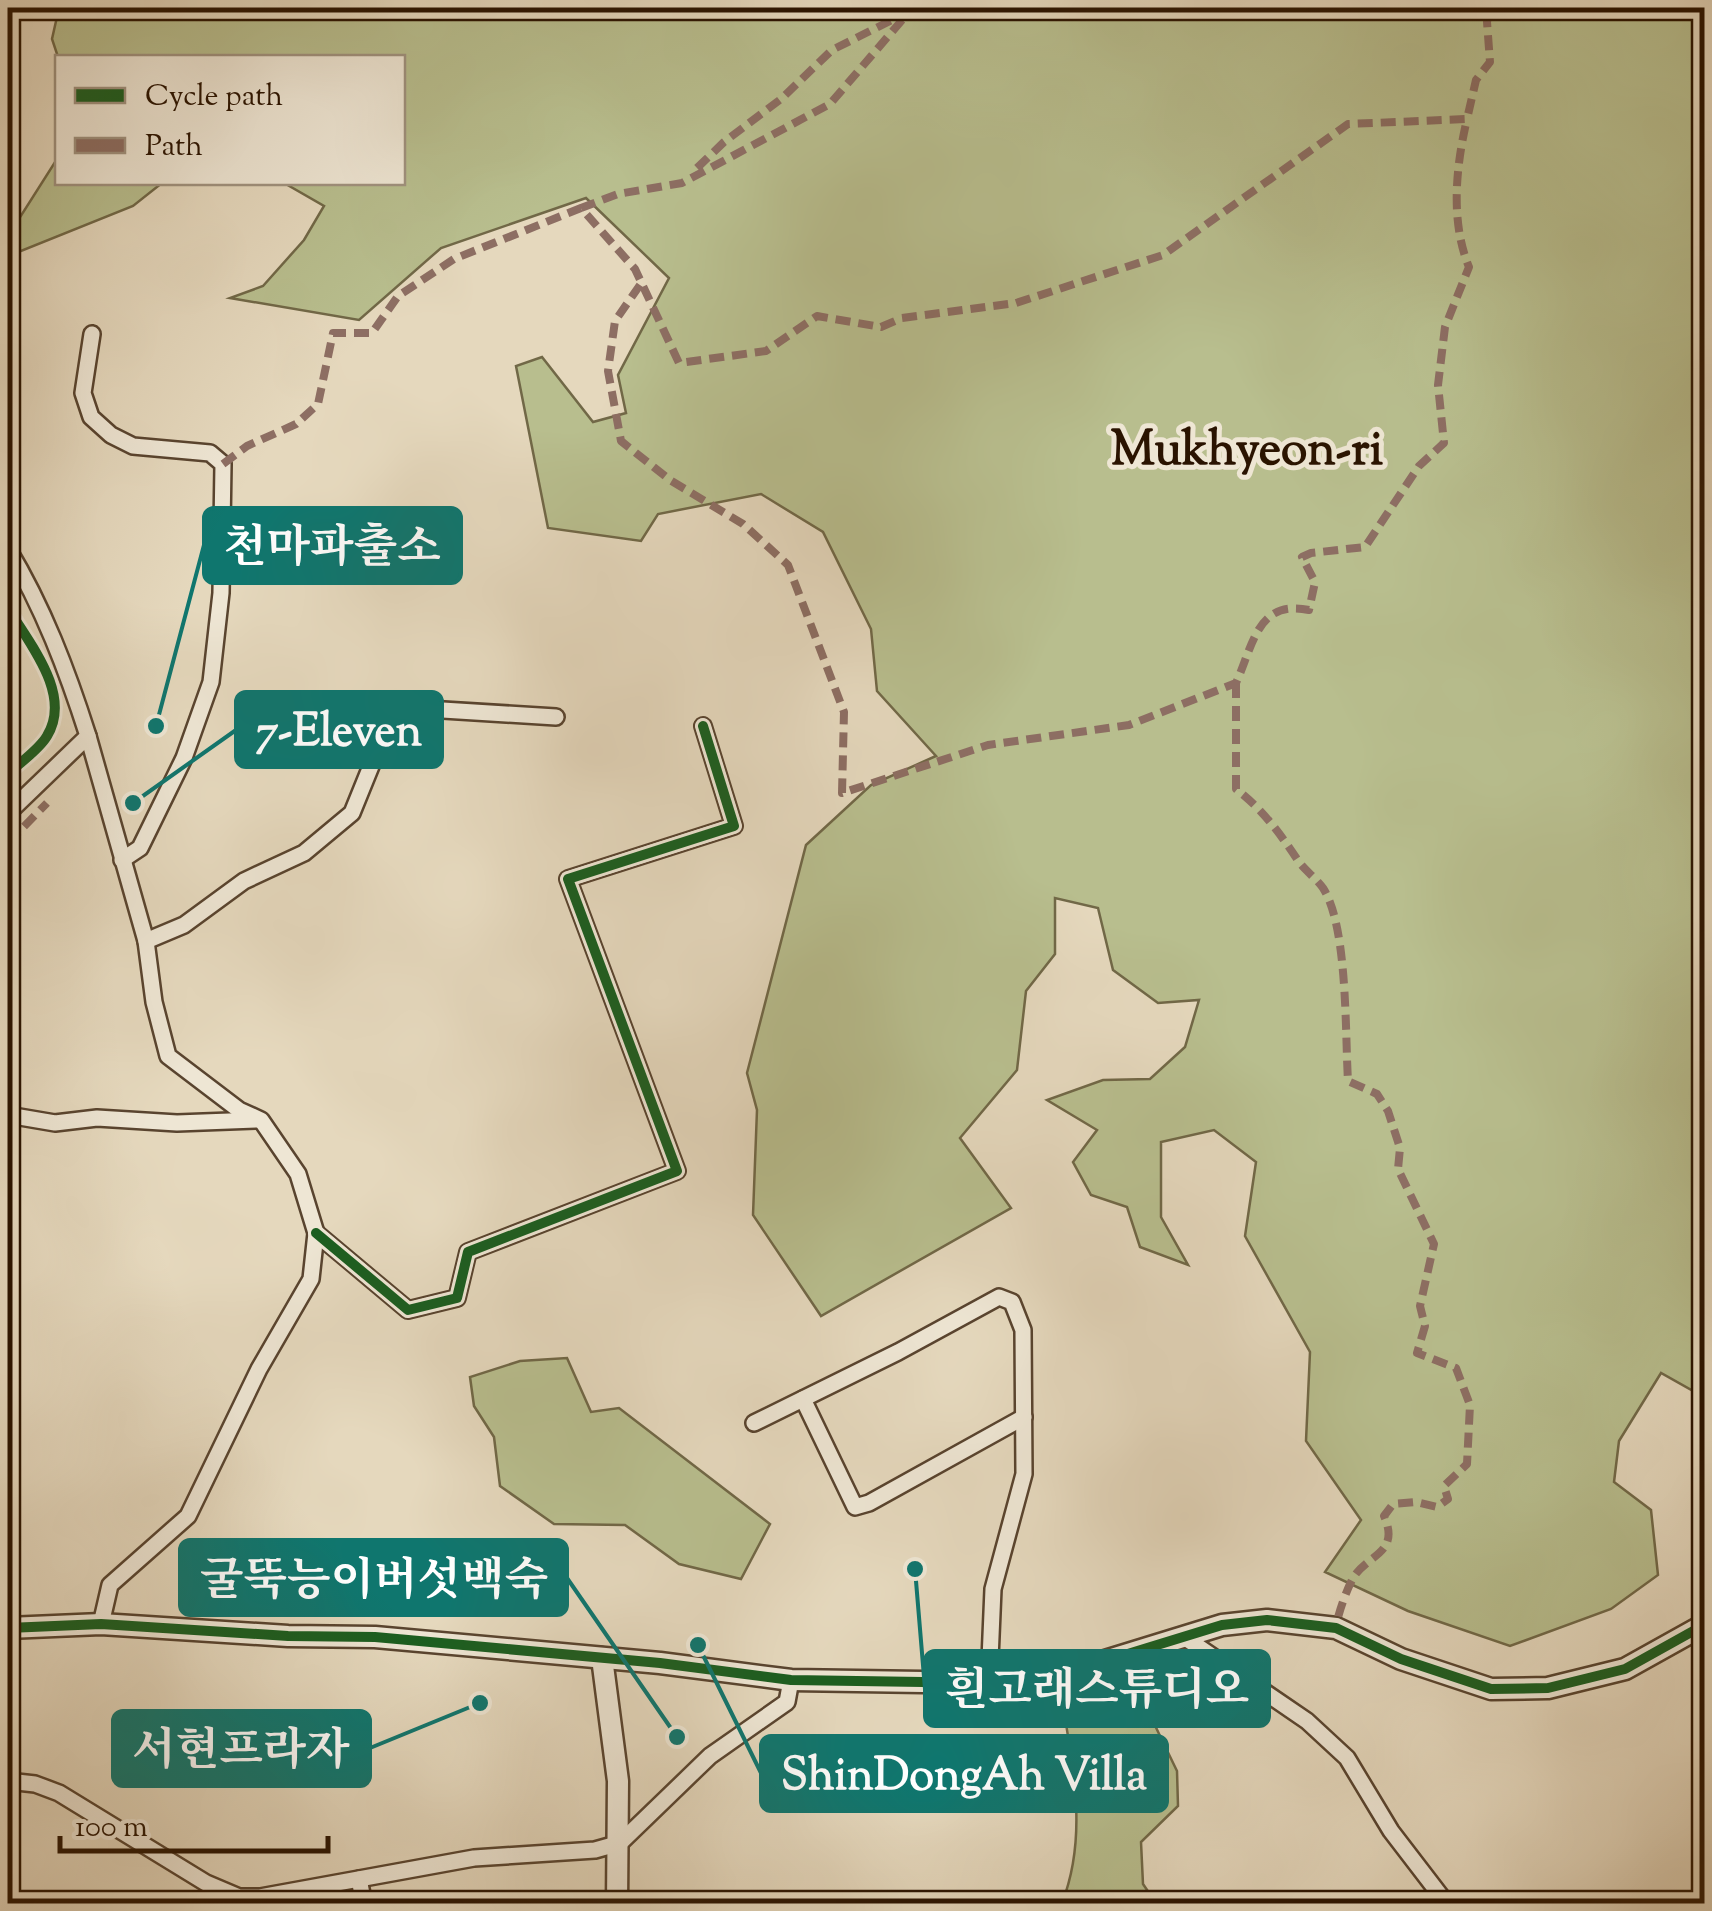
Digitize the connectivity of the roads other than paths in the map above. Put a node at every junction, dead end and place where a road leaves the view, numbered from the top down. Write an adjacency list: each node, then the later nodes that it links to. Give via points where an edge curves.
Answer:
1 (92, 334): 7 (street, via 84,393 91,416 133,446 210,453 223,464 221,594 211,682 184,758 140,848)
2 (8, 548): 5 (street, via 67,671)
3 (556, 718): 8 (street, via 396,707 352,813 304,853)
4 (702, 726): 11 (street, via 734,826 568,879 677,1171 468,1252 458,1298 408,1310)
5 (88, 736): 6 (street); 7 (street)
6 (8, 813)
7 (122, 860): 8 (street)
8 (146, 941): 10 (street, via 168,1056)
9 (8, 1115): 10 (street, via 55,1124 97,1118)
10 (261, 1120): 11 (street, via 298,1174)
11 (316, 1233): 15 (street, via 311,1279 188,1516 110,1585)
12 (803, 1400): 13 (street, via 855,1507); 13 (street, via 999,1297 1012,1302 1023,1330); 14 (street)
13 (1024, 1417): 21 (street, via 1024,1474 993,1589)
14 (754, 1422)
15 (100, 1624): 17 (street); 19 (street)
16 (1704, 1625): 18 (street, via 1625,1668 1548,1688 1491,1689 1401,1659 1336,1628 1267,1620)
17 (8, 1628)
18 (1184, 1637): 21 (street); 27 (street, via 1307,1722 1347,1758 1390,1831)
19 (602, 1658): 20 (street); 23 (street)
20 (791, 1680): 21 (street); 23 (street, via 787,1702 710,1756)
21 (988, 1683)
22 (8, 1781): 24 (street, via 59,1793 239,1897)
23 (620, 1843): 24 (street); 26 (street)
24 (359, 1878): 25 (street)
25 (364, 1904)
26 (617, 1904)
27 (1446, 1904)

